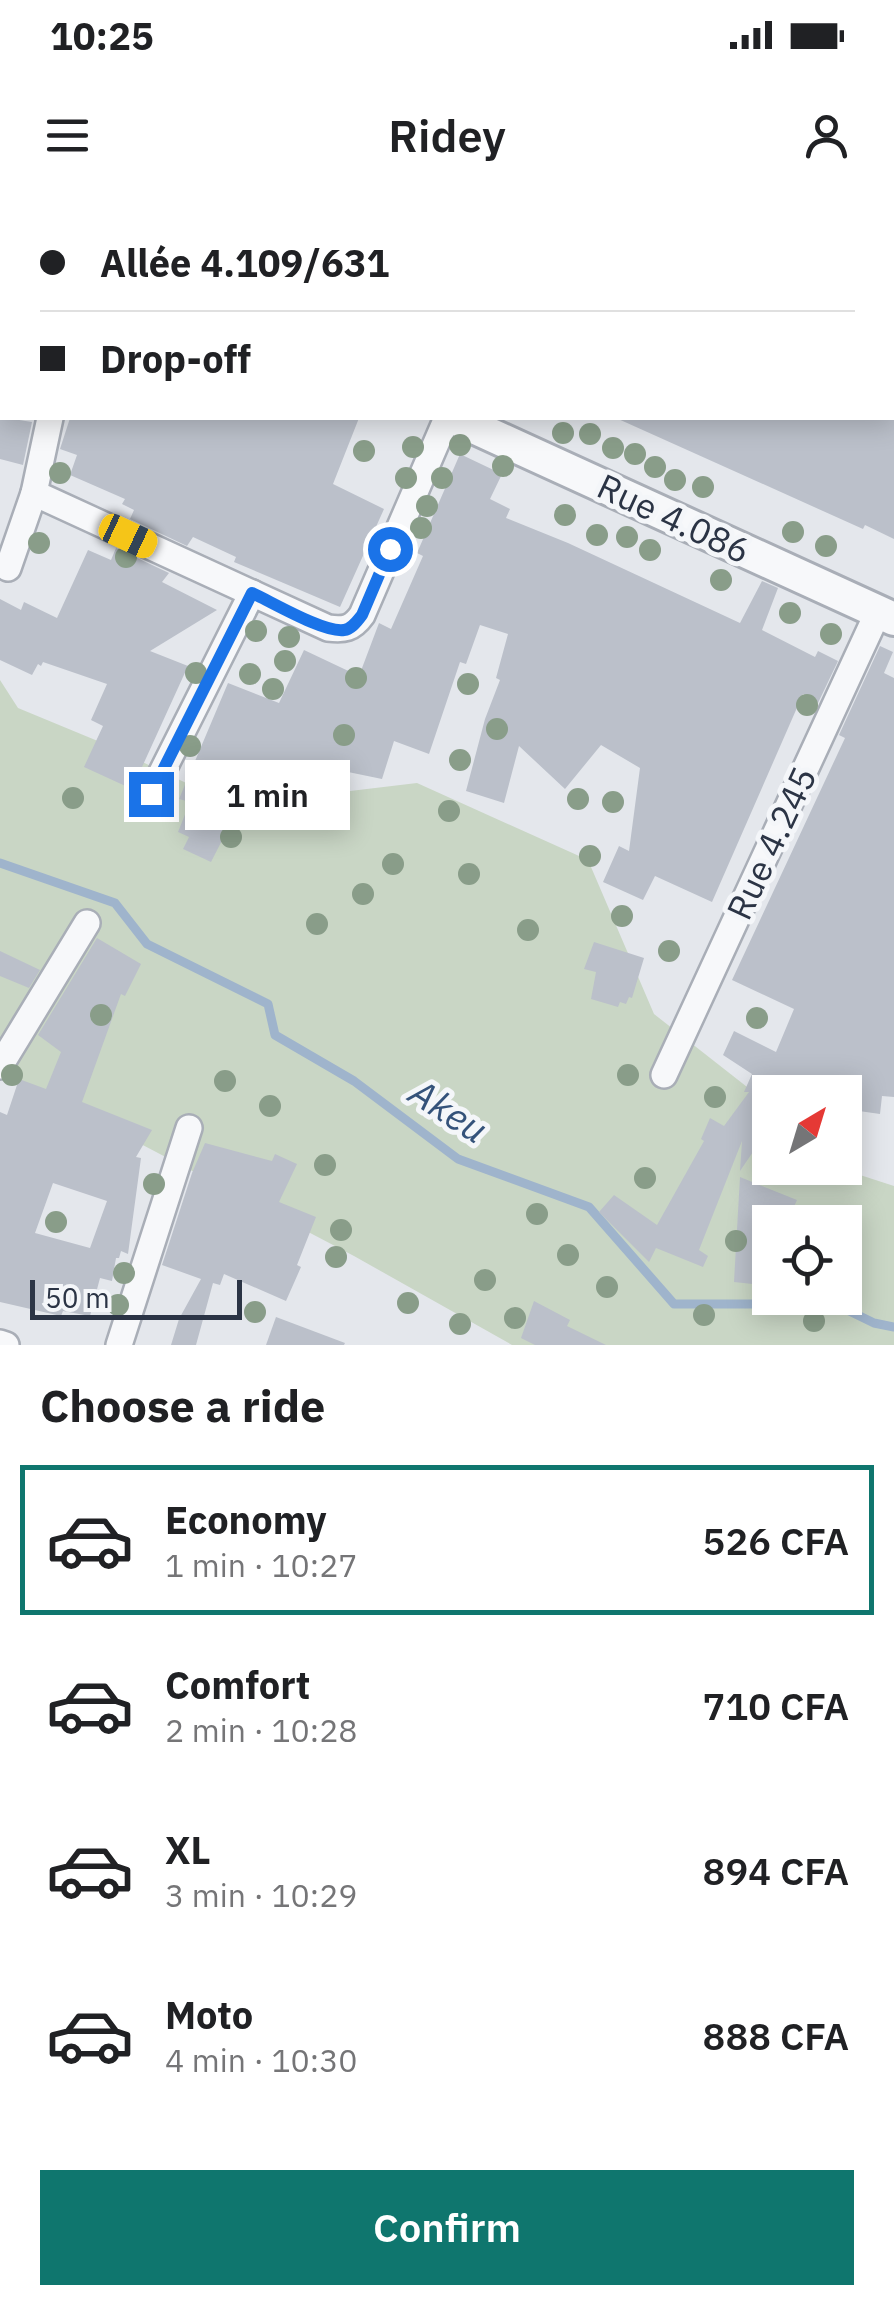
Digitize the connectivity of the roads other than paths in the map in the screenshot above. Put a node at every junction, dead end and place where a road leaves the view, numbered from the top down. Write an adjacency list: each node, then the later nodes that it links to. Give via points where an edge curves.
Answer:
1 (50, 420): 4 (street)
2 (449, 420): 6 (street, via 355,624 328,628)
3 (454, 420): 7 (street, Rue 4.086)
4 (34, 492): 5 (street); 6 (street)
5 (8, 568)
6 (252, 593): 8 (street)
7 (886, 615): 11 (street, Rue 4.245)
8 (151, 794)
9 (86, 923): 10 (street)
10 (0, 1066)
11 (664, 1075)
12 (189, 1128): 13 (street)
13 (119, 1345)

